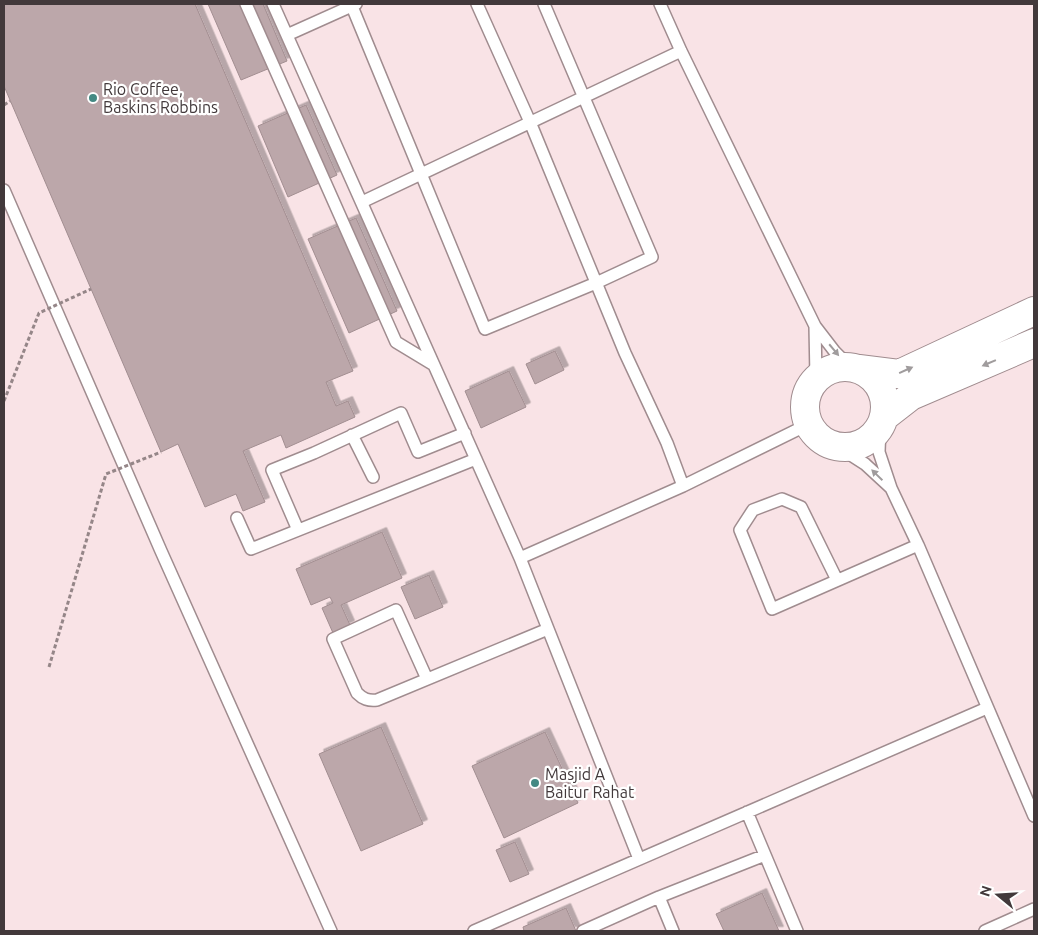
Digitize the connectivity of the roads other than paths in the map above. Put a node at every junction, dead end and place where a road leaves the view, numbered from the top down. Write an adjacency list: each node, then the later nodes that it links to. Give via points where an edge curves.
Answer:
1 (246, 4): 18 (lane, via 396,342)
2 (273, 4): 7 (lane)
3 (353, 4): 7 (lane); 11 (lane)
4 (477, 4): 10 (lane)
5 (544, 4): 9 (lane)
6 (660, 4): 8 (lane)
7 (287, 35): 13 (lane)
8 (681, 51): 9 (lane); 16 (lane)
9 (582, 98): 10 (lane); 14 (lane, via 652,257)
10 (530, 122): 11 (lane); 14 (lane)
11 (420, 174): 13 (lane); 14 (lane, via 485,329)
12 (4, 190): 44 (lane)
13 (362, 202): 18 (lane)
14 (596, 283): 28 (lane)
15 (1034, 312): 19 (main road, one-way to 15, via 899,374)
16 (815, 326): 19 (lane, one-way to 19, via 835,352); 20 (lane)
17 (1034, 343): 21 (main road, one-way to 21, via 911,396)
18 (434, 365): 23 (lane)
19 (854, 368): 20 (main road, via 837,367); 21 (main road, via 872,376 881,388 885,402)
20 (816, 378): 22 (main road, via 805,400)
21 (882, 422): 25 (main road, via 862,443 850,447); 29 (lane, via 880,452)
22 (809, 424): 25 (main road, via 816,435); 28 (lane)
23 (464, 433): 24 (lane, via 418,452 401,412); 26 (lane)
24 (352, 435): 27 (lane); 31 (lane, via 272,470)
25 (837, 446): 29 (lane, one-way to 25, via 865,464)
26 (476, 459): 31 (lane); 33 (lane)
27 (373, 477)
28 (683, 486): 33 (lane)
29 (891, 488): 32 (lane)
30 (237, 518): 31 (lane, via 251,549)
31 (298, 530)
32 (918, 545): 34 (lane); 37 (lane)
33 (520, 558): 35 (lane)
34 (837, 580): 34 (lane, via 772,609 740,530 753,510 782,499 801,507)
35 (548, 629): 36 (lane); 41 (lane)
36 (426, 680): 36 (lane, via 377,700 363,699 357,693 334,639 396,610)
37 (987, 708): 38 (lane); 39 (lane)
38 (747, 812): 40 (lane); 41 (lane)
39 (1034, 816)
40 (765, 855): 42 (lane); 48 (lane)
41 (639, 859): 45 (lane)
42 (658, 897): 46 (lane); 47 (lane)
43 (1034, 909): 49 (lane)
44 (331, 931)
45 (474, 931)
46 (583, 931)
47 (673, 931)
48 (797, 931)
49 (985, 931)

